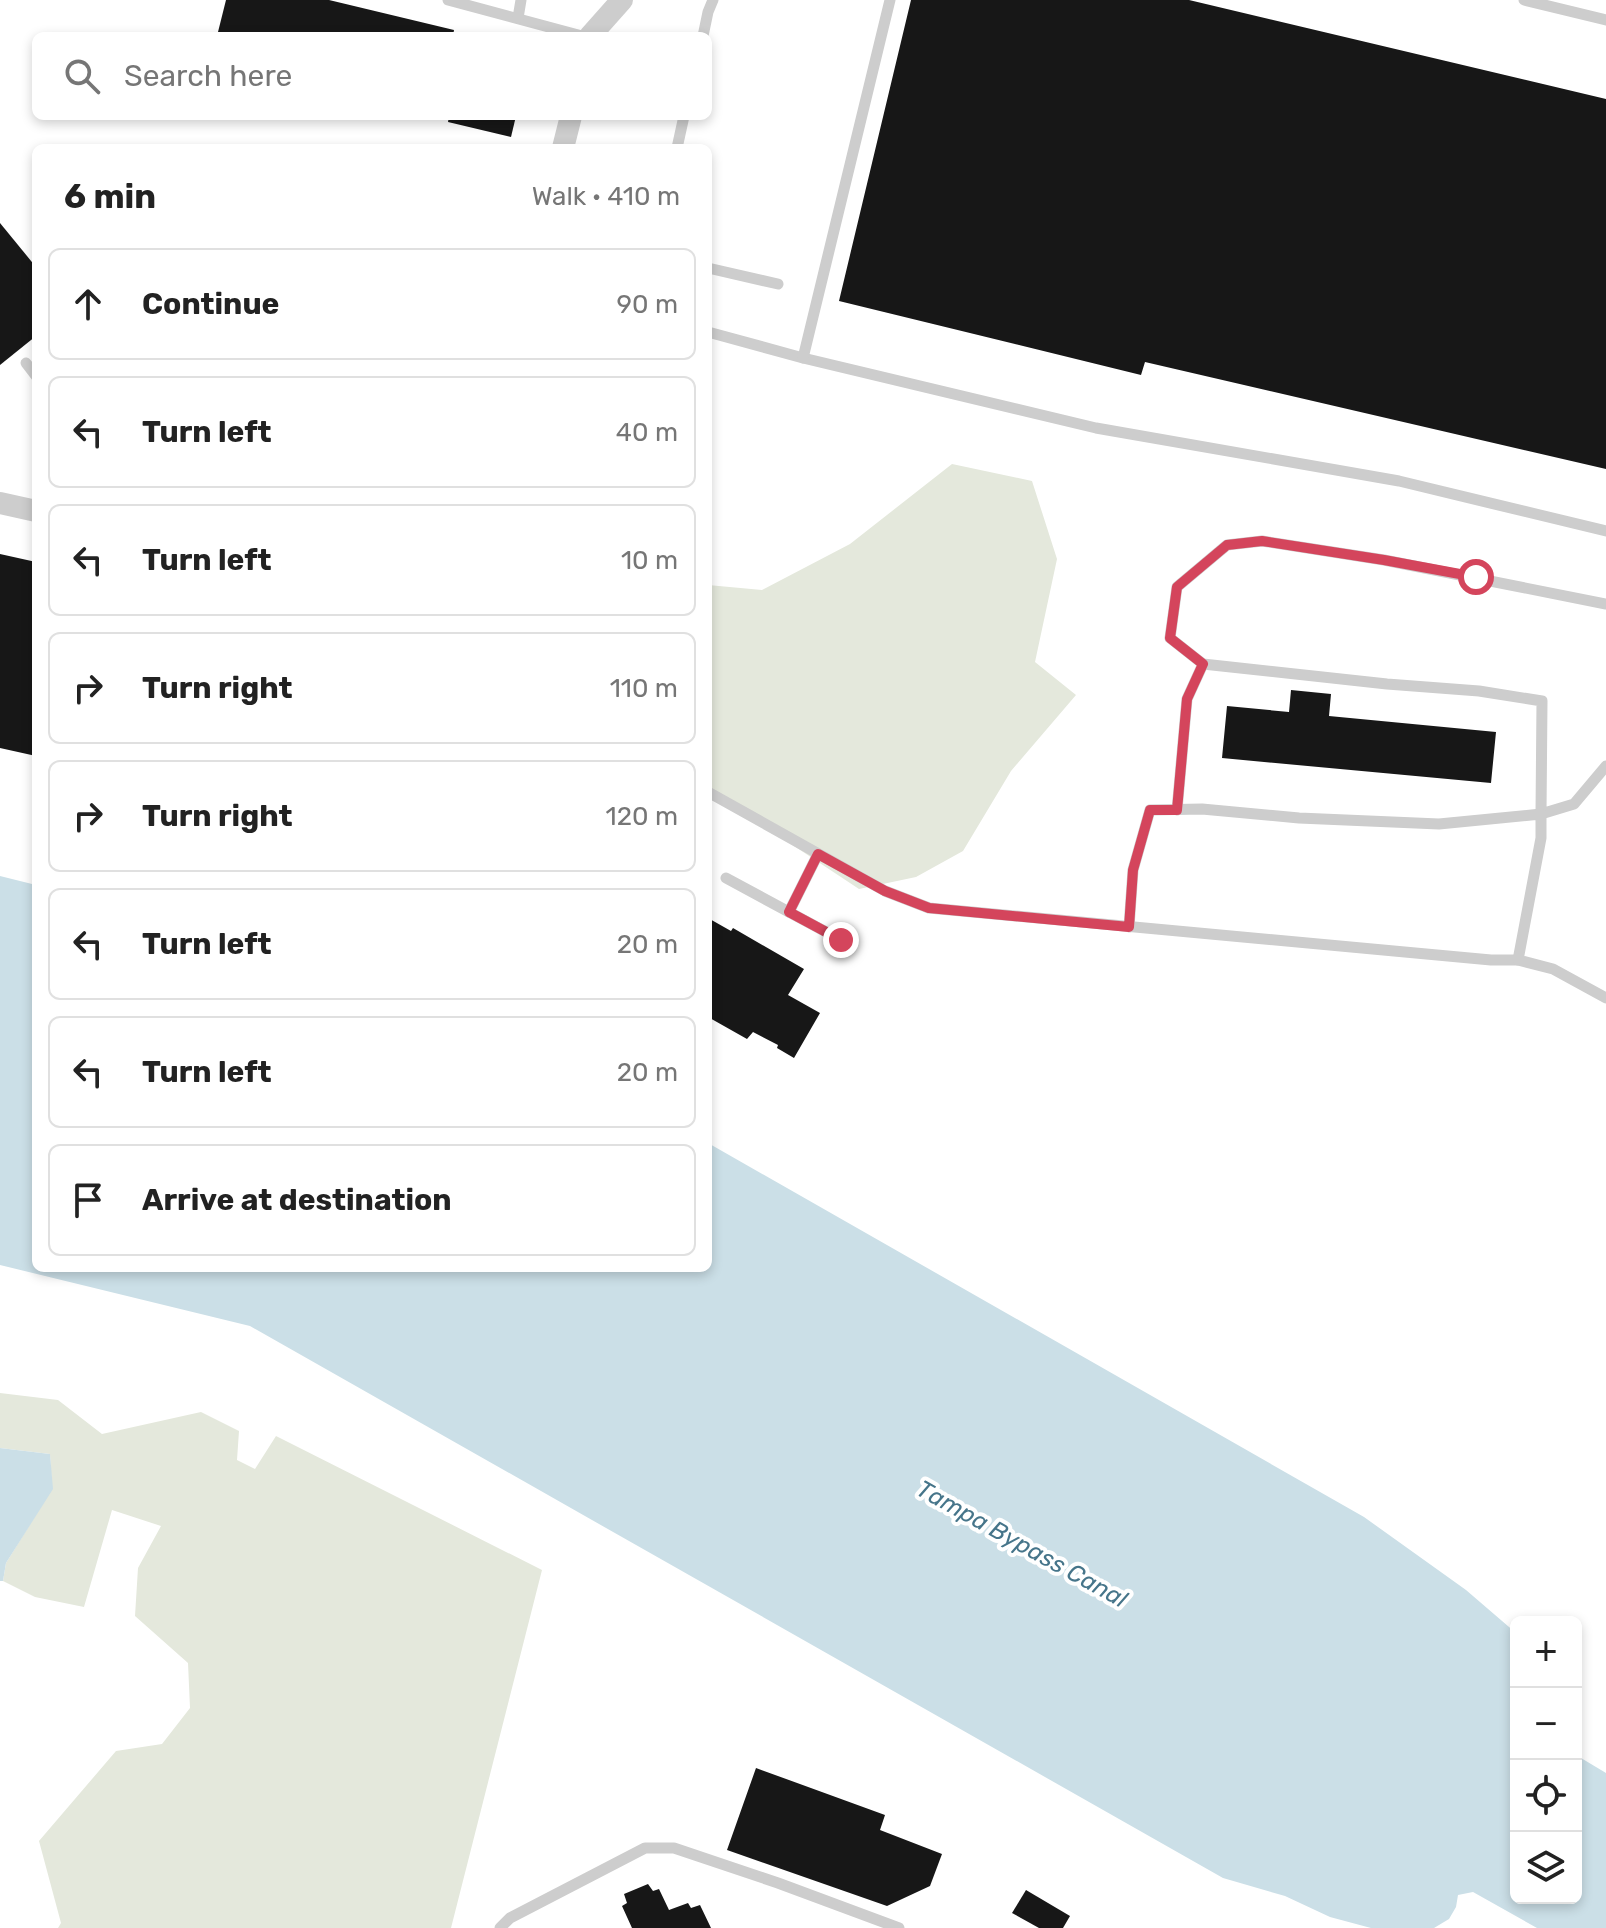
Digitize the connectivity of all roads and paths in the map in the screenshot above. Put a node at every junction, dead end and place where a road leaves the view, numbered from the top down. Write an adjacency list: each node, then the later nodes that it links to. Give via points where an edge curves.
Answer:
1 (448, 0): 7 (lane)
2 (521, 0): 7 (lane)
3 (622, 0): 10 (street)
4 (713, 0): 11 (lane)
5 (890, 0): 19 (lane)
6 (1524, 0): 8 (lane)
7 (518, 18): 9 (lane)
8 (1606, 20)
9 (568, 32)
10 (594, 32)
11 (704, 32)
12 (570, 120): 14 (street)
13 (683, 120): 15 (lane)
14 (564, 144)
15 (678, 144)
16 (712, 269): 17 (lane)
17 (778, 284)
18 (712, 333): 19 (lane)
19 (803, 358): 24 (lane, via 1096,428 1399,481)
20 (26, 363): 21 (lane)
21 (32, 371)
22 (0, 503): 23 (street)
23 (32, 510)
24 (1606, 531)
25 (1606, 604): 26 (lane, via 1262,541 1227,545 1177,587 1170,638)
26 (1203, 664): 29 (lane, via 1187,699); 30 (lane, via 1542,701)
27 (1606, 766): 30 (lane, via 1574,804)
28 (712, 794): 31 (lane)
29 (1177, 810): 30 (lane, via 1439,824); 34 (lane, via 1150,810 1133,870)
30 (1541, 814): 36 (lane)
31 (818, 854): 33 (lane); 34 (lane, via 929,908)
32 (726, 878): 33 (lane)
33 (789, 912): 35 (lane)
34 (1129, 927): 36 (lane)
35 (841, 940)
36 (1518, 960): 37 (lane, via 1553,969)
37 (1606, 998)
38 (500, 1928): 39 (lane, via 645,1848 674,1848)
39 (899, 1928)

